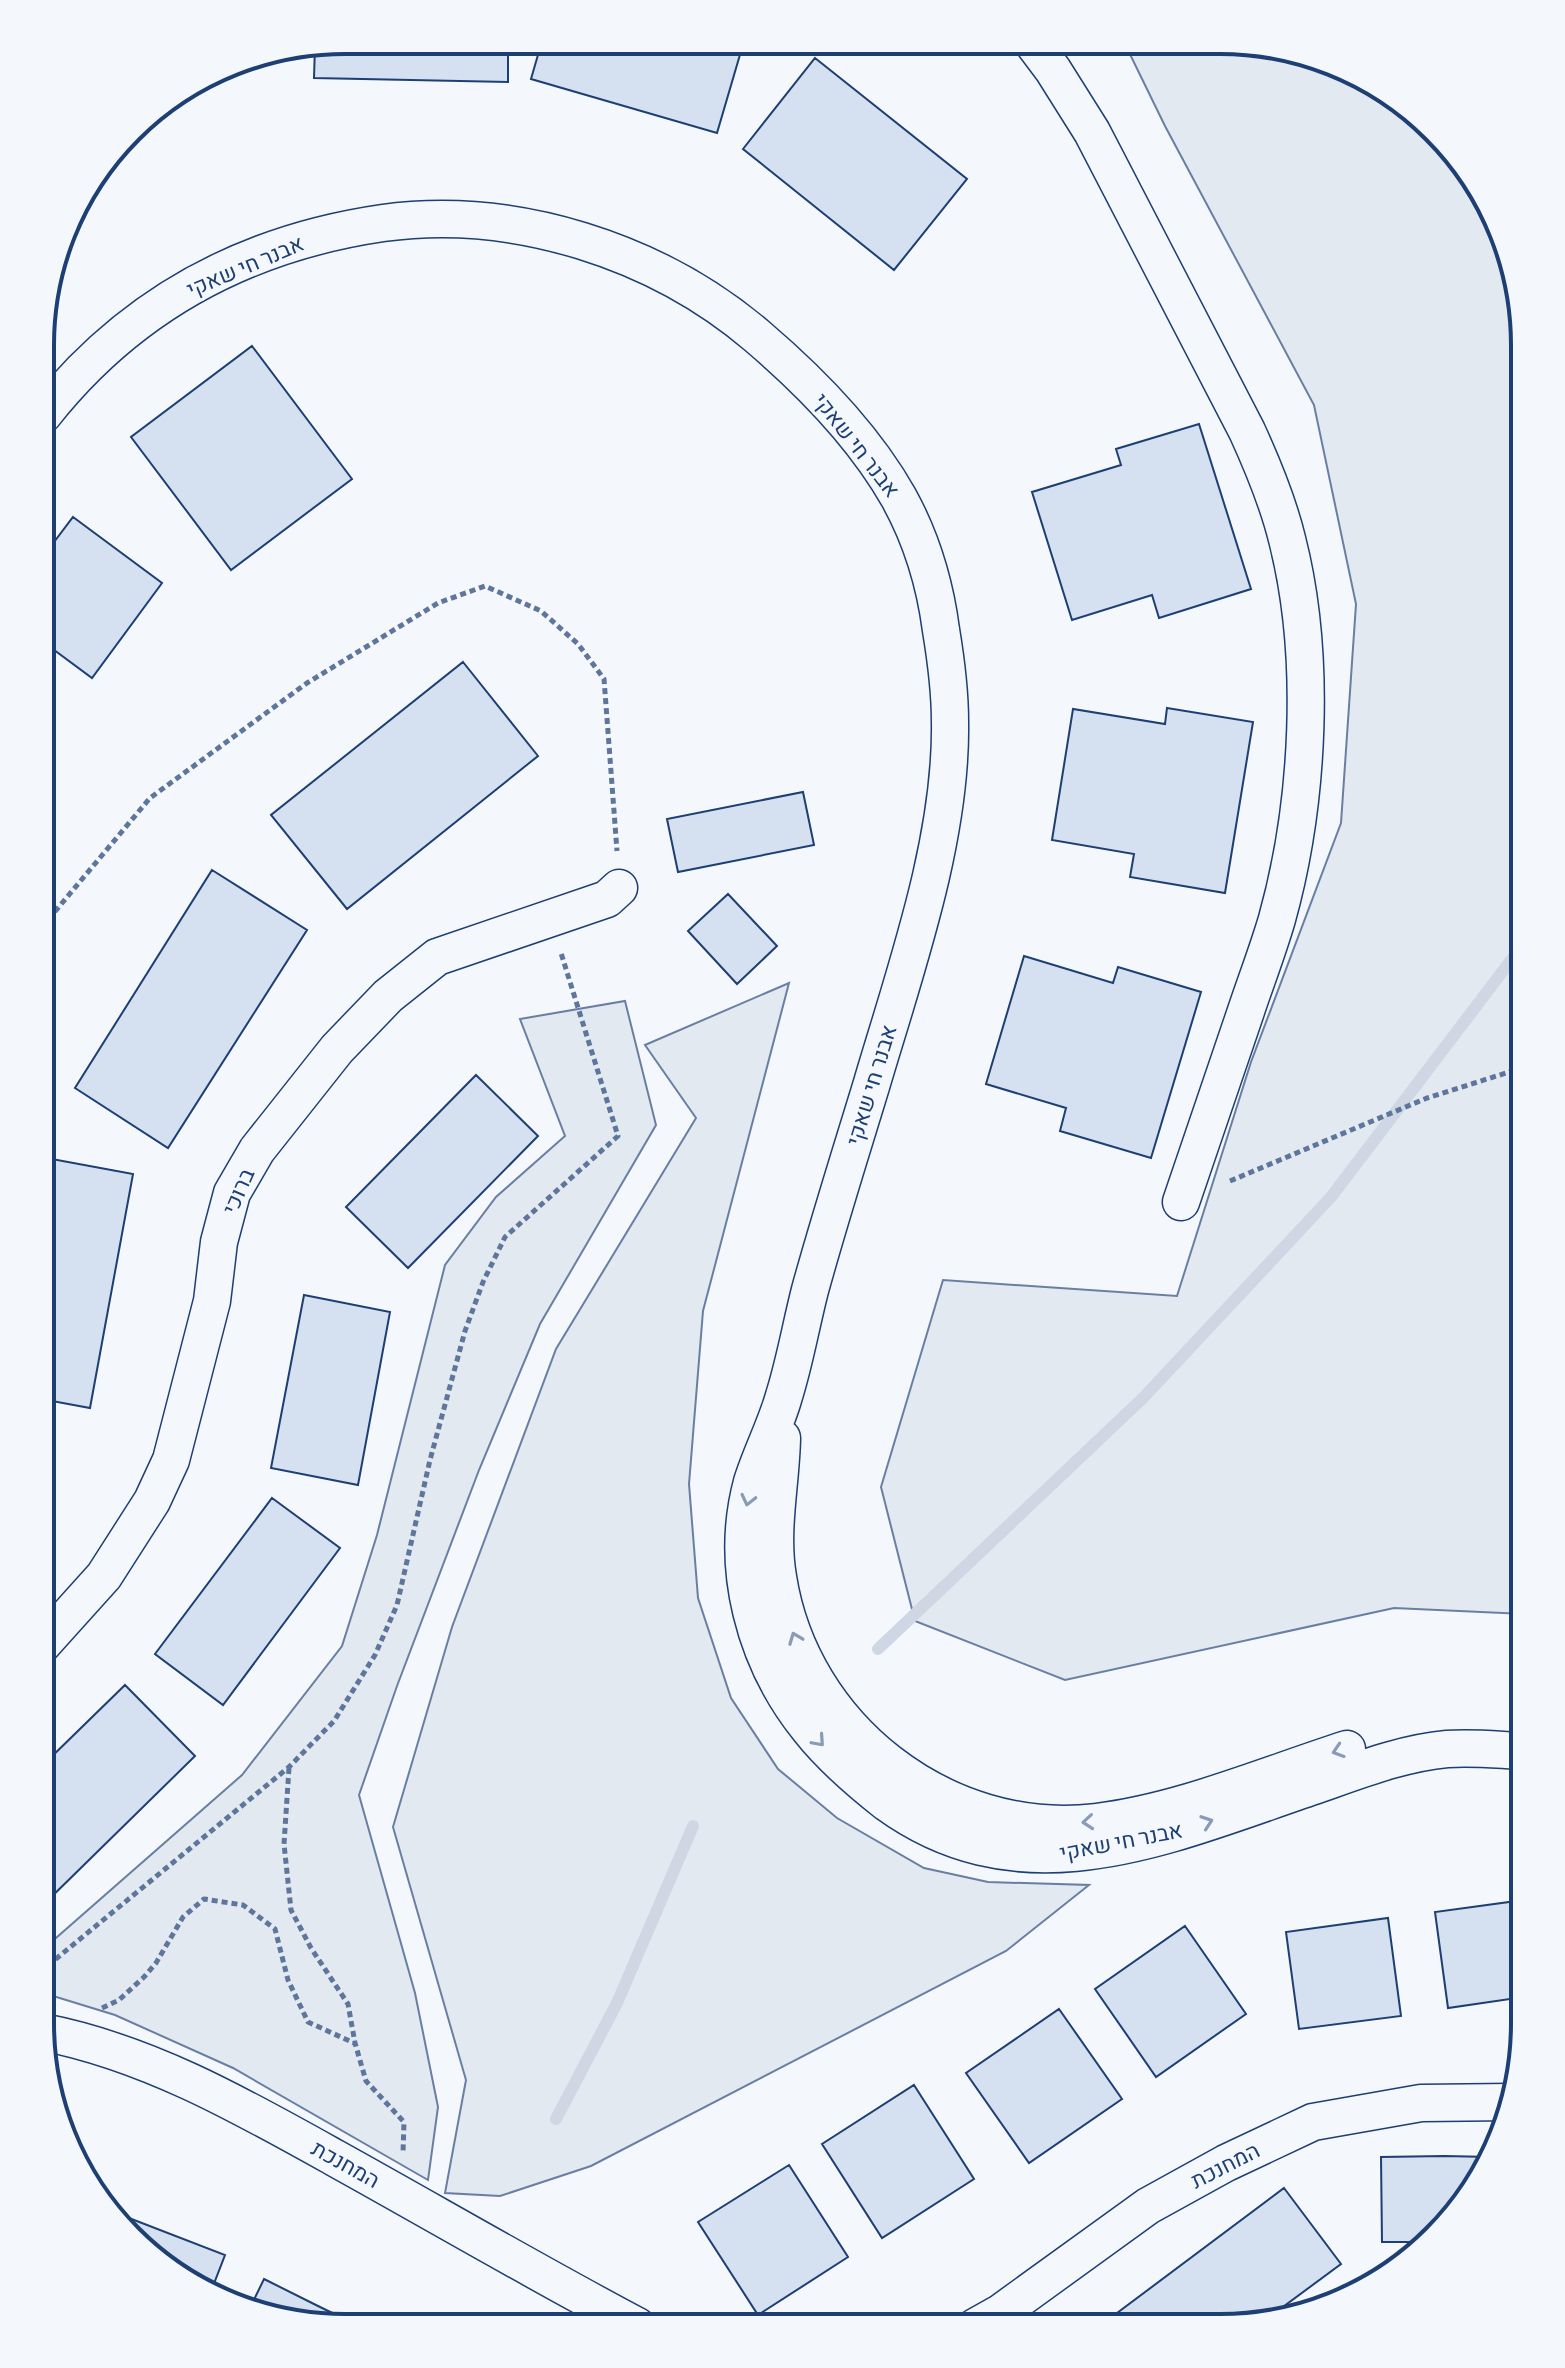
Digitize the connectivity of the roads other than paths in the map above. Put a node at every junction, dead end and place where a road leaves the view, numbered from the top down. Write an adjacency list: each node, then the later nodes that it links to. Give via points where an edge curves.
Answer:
1 (1041, 54): 4 (street, via 1092,132 1247,431 1288,540 1297,592 1305,733 1293,843 1277,919)
2 (54, 401): 5 (street, אבנר חי שאקי, via 113,339 162,302 218,272 344,229 413,219 472,220 580,240 689,287 792,366 868,452 914,528 939,610 950,725 945,793 913,944 810,1289)
3 (619, 888): 6 (street, ברוכי, via 607,899 437,957 388,996 337,1049 257,1150 232,1193 212,1301 171,1460 152,1501 104,1576)
4 (1181, 1202)
5 (783, 1400): 7 (street, אבנר חי שאקי, one-way to 5, via 1441,1726 1394,1735 1186,1802 1097,1822 1015,1821 964,1806 921,1785 853,1732 807,1666 784,1609 774,1544); 8 (street, אבנר חי שאקי, one-way to 8, via 743,1521 745,1582 766,1657 792,1706 837,1761 904,1815 945,1837 987,1850 1044,1856 1105,1849 1174,1833 1399,1759 1443,1749)
6 (54, 1632)
7 (1511, 1727)
8 (1511, 1751)
9 (55, 2035): 11 (street, המחנכת, via 161,2067)
10 (1500, 2102): 12 (street, המחנכת, via 1421,2103 1313,2122 1148,2206)
11 (616, 2314)
12 (998, 2314)

